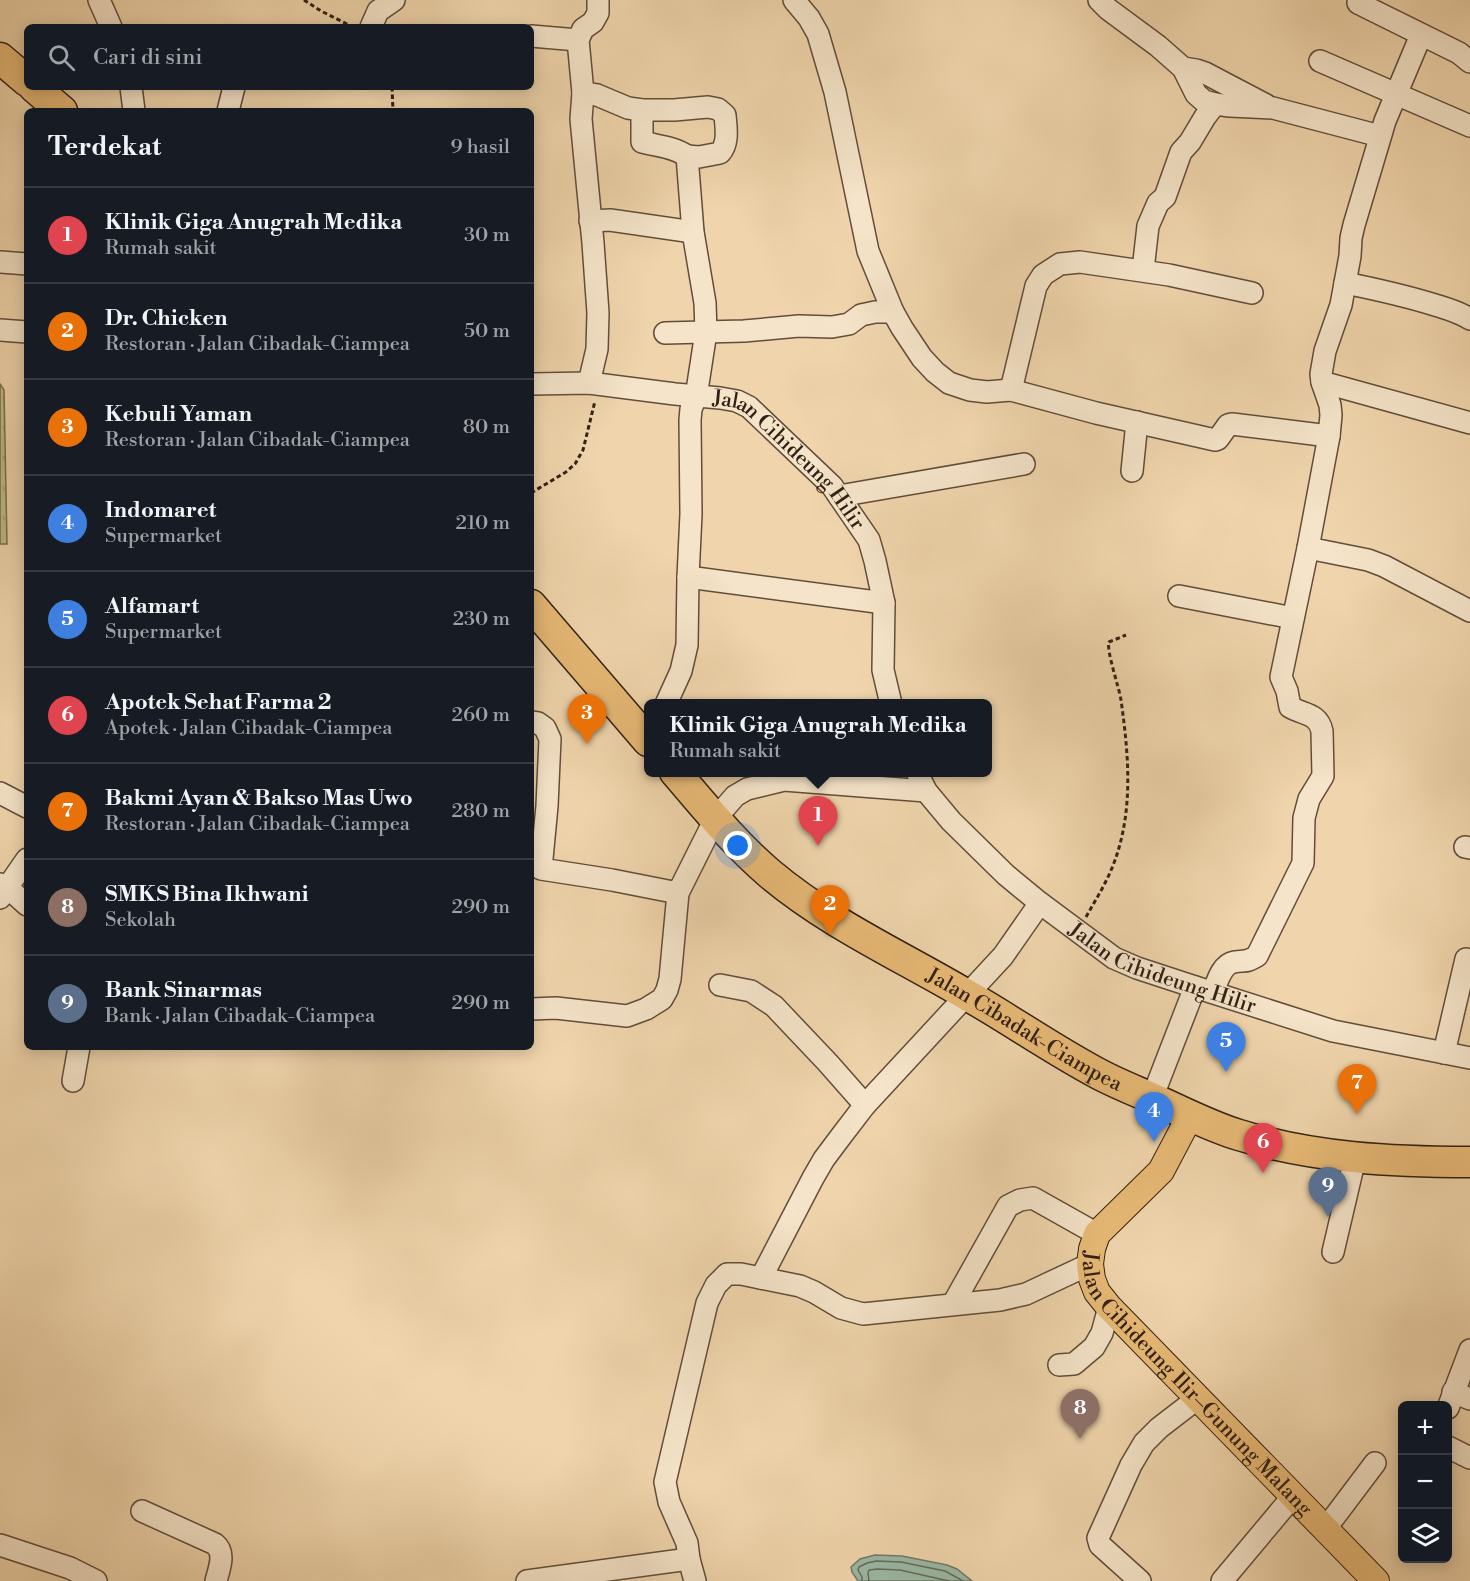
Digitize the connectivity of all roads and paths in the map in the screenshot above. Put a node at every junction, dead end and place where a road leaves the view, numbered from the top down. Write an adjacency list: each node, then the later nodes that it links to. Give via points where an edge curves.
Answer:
1 (99, 0): 7 (street)
2 (304, 0): 8 (path)
3 (598, 0): 11 (street, via 593,22 583,29)
4 (794, 0): 38 (street, via 818,34 835,92 868,251)
5 (1099, 0): 15 (street)
6 (1358, 3): 9 (street)
7 (110, 24)
8 (347, 24)
9 (1421, 35): 14 (street); 21 (street)
10 (534, 36): 11 (street)
11 (578, 40): 20 (street)
12 (0, 58): 16 (highway)
13 (1320, 61): 21 (street)
14 (1470, 62)
15 (1183, 68): 22 (street, via 1196,94); 26 (street, via 1205,73)
16 (24, 78)
17 (38, 90): 23 (highway)
18 (131, 90): 24 (street)
19 (392, 90): 25 (path)
20 (583, 93): 27 (street); 31 (street, via 581,119)
21 (1398, 94): 28 (street); 29 (street)
22 (1215, 104): 26 (street); 35 (street, via 1181,152 1165,197 1158,203 1148,226)
23 (58, 108)
24 (134, 108)
25 (393, 108)
26 (1273, 108): 29 (street)
27 (642, 110): 30 (street, via 642,142); 30 (street, via 708,107 725,115 725,148 720,153)
28 (1470, 126)
29 (1380, 136): 36 (street, via 1351,238)
30 (687, 156): 32 (street)
31 (590, 221): 32 (street, via 610,220); 45 (street, via 598,332)
32 (693, 232): 41 (street)
33 (0, 262): 34 (street)
34 (24, 264)
35 (1143, 270): 37 (street); 47 (street, via 1080,262 1060,264 1043,275 1036,286)
36 (1345, 283): 39 (street, via 1416,299); 44 (street, via 1325,351)
37 (1252, 294)
38 (893, 312): 41 (street, via 861,315 849,324 832,327); 47 (street, via 922,358 949,383 987,392)
39 (1470, 319)
40 (0, 330): 42 (street)
41 (706, 332): 43 (street); 48 (street)
42 (24, 333)
43 (665, 333)
44 (1322, 382): 50 (street); 51 (street, via 1330,405)
45 (589, 383): 46 (street, Jalan Cihideung Hilir); 48 (street, Jalan Cihideung Hilir); 54 (path, via 596,403 583,450 566,472)
46 (534, 384)
47 (1011, 390): 49 (street)
48 (696, 397): 55 (street, Jalan Cihideung Hilir, via 737,401 749,407); 57 (street, via 690,420)
49 (1137, 422): 51 (street, via 1215,440 1232,424); 53 (street)
50 (1470, 423)
51 (1329, 436): 56 (street)
52 (1024, 464): 55 (street)
53 (1132, 471)
54 (534, 491)
55 (839, 496): 59 (street, Jalan Cihideung Hilir, via 869,540)
56 (1308, 548): 61 (street, via 1384,566); 62 (street)
57 (688, 577): 59 (street); 64 (street, via 685,658)
58 (1179, 596): 62 (street)
59 (884, 603): 65 (street, Jalan Cihideung Hilir, via 883,670)
60 (534, 608): 67 (highway)
61 (1470, 610)
62 (1293, 618): 82 (street, via 1281,677 1290,707 1320,724 1323,776 1309,799 1304,818 1303,863 1257,956 1226,965)
63 (1126, 635): 79 (path, via 1109,642 1107,647 1120,698 1128,806 1113,867)
64 (668, 699)
65 (890, 699)
66 (534, 722): 74 (street, via 545,728 550,740 547,806)
67 (644, 734)
68 (679, 777): 72 (highway, Jalan Cibadak-Ciampea)
69 (921, 782): 72 (street, via 784,780 747,789 735,796); 78 (street, Jalan Cihideung Hilir, via 951,821)
70 (0, 793): 71 (street)
71 (24, 805)
72 (715, 819): 76 (street); 83 (highway, Jalan Cibadak-Ciampea, via 769,873 813,906)
73 (24, 863): 75 (street)
74 (536, 869): 76 (street)
75 (2, 889): 77 (street)
76 (678, 893): 84 (street, via 670,979 662,999 627,1016)
77 (24, 903)
78 (1040, 903): 79 (street, Jalan Cihideung Hilir); 83 (street, via 1003,956)
79 (1078, 932): 82 (street, Jalan Cihideung Hilir, via 1114,958)
80 (1466, 959): 86 (street)
81 (720, 985): 90 (street, via 751,991 774,1006)
82 (1204, 990): 86 (street, Jalan Cihideung Hilir, via 1333,1031); 89 (street)
83 (967, 995): 89 (highway, Jalan Cibadak-Ciampea, via 1098,1073); 90 (street)
84 (534, 1009)
85 (78, 1050): 88 (street)
86 (1444, 1053): 87 (street, Jalan Cihideung Hilir)
87 (1470, 1058)
88 (73, 1081)
89 (1152, 1098): 91 (highway, Jalan Cibadak-Ciampea)
90 (865, 1105): 97 (street, via 824,1160)
91 (1190, 1116): 92 (highway, Jalan Cibadak-Ciampea, via 1237,1135 1286,1148); 94 (main road, Jalan Cihideung Ilir–Gunung Malang, via 1161,1171)
92 (1354, 1158): 93 (highway, Jalan Cibadak-Ciampea); 95 (street)
93 (1470, 1162)
94 (1097, 1234): 96 (main road, Jalan Cihideung Ilir–Gunung Malang); 98 (street, via 1033,1198 1020,1200 1008,1206)
95 (1333, 1252)
96 (1090, 1264): 98 (street, via 1026,1294); 99 (main road, Jalan Cihideung Ilir–Gunung Malang, via 1097,1292)
97 (761, 1278): 98 (street, via 800,1286 842,1308 863,1314); 111 (street, via 727,1274 707,1303 665,1482)
98 (953, 1304)
99 (1109, 1307): 101 (street, via 1094,1347 1074,1364); 102 (main road, Jalan Cihideung Ilir–Gunung Malang)
100 (1470, 1350): 103 (street)
101 (1059, 1365)
102 (1198, 1398): 107 (main road, Jalan Cihideung Ilir–Gunung Malang); 116 (street, via 1144,1443 1098,1538 1100,1545)
103 (1457, 1400)
104 (1452, 1449): 105 (street)
105 (1470, 1458)
106 (1375, 1463): 109 (street)
107 (1294, 1495): 109 (main road, Jalan Cihideung Ilir–Gunung Malang); 117 (street)
108 (142, 1511): 113 (street, via 220,1548)
109 (1326, 1528): 118 (main road, Jalan Cihideung Ilir–Gunung Malang)
110 (0, 1545): 112 (street, via 70,1568)
111 (689, 1559): 114 (street); 115 (street)
112 (96, 1581)
113 (216, 1581)
114 (527, 1581)
115 (695, 1581)
116 (1140, 1581)
117 (1222, 1581)
118 (1376, 1581)

